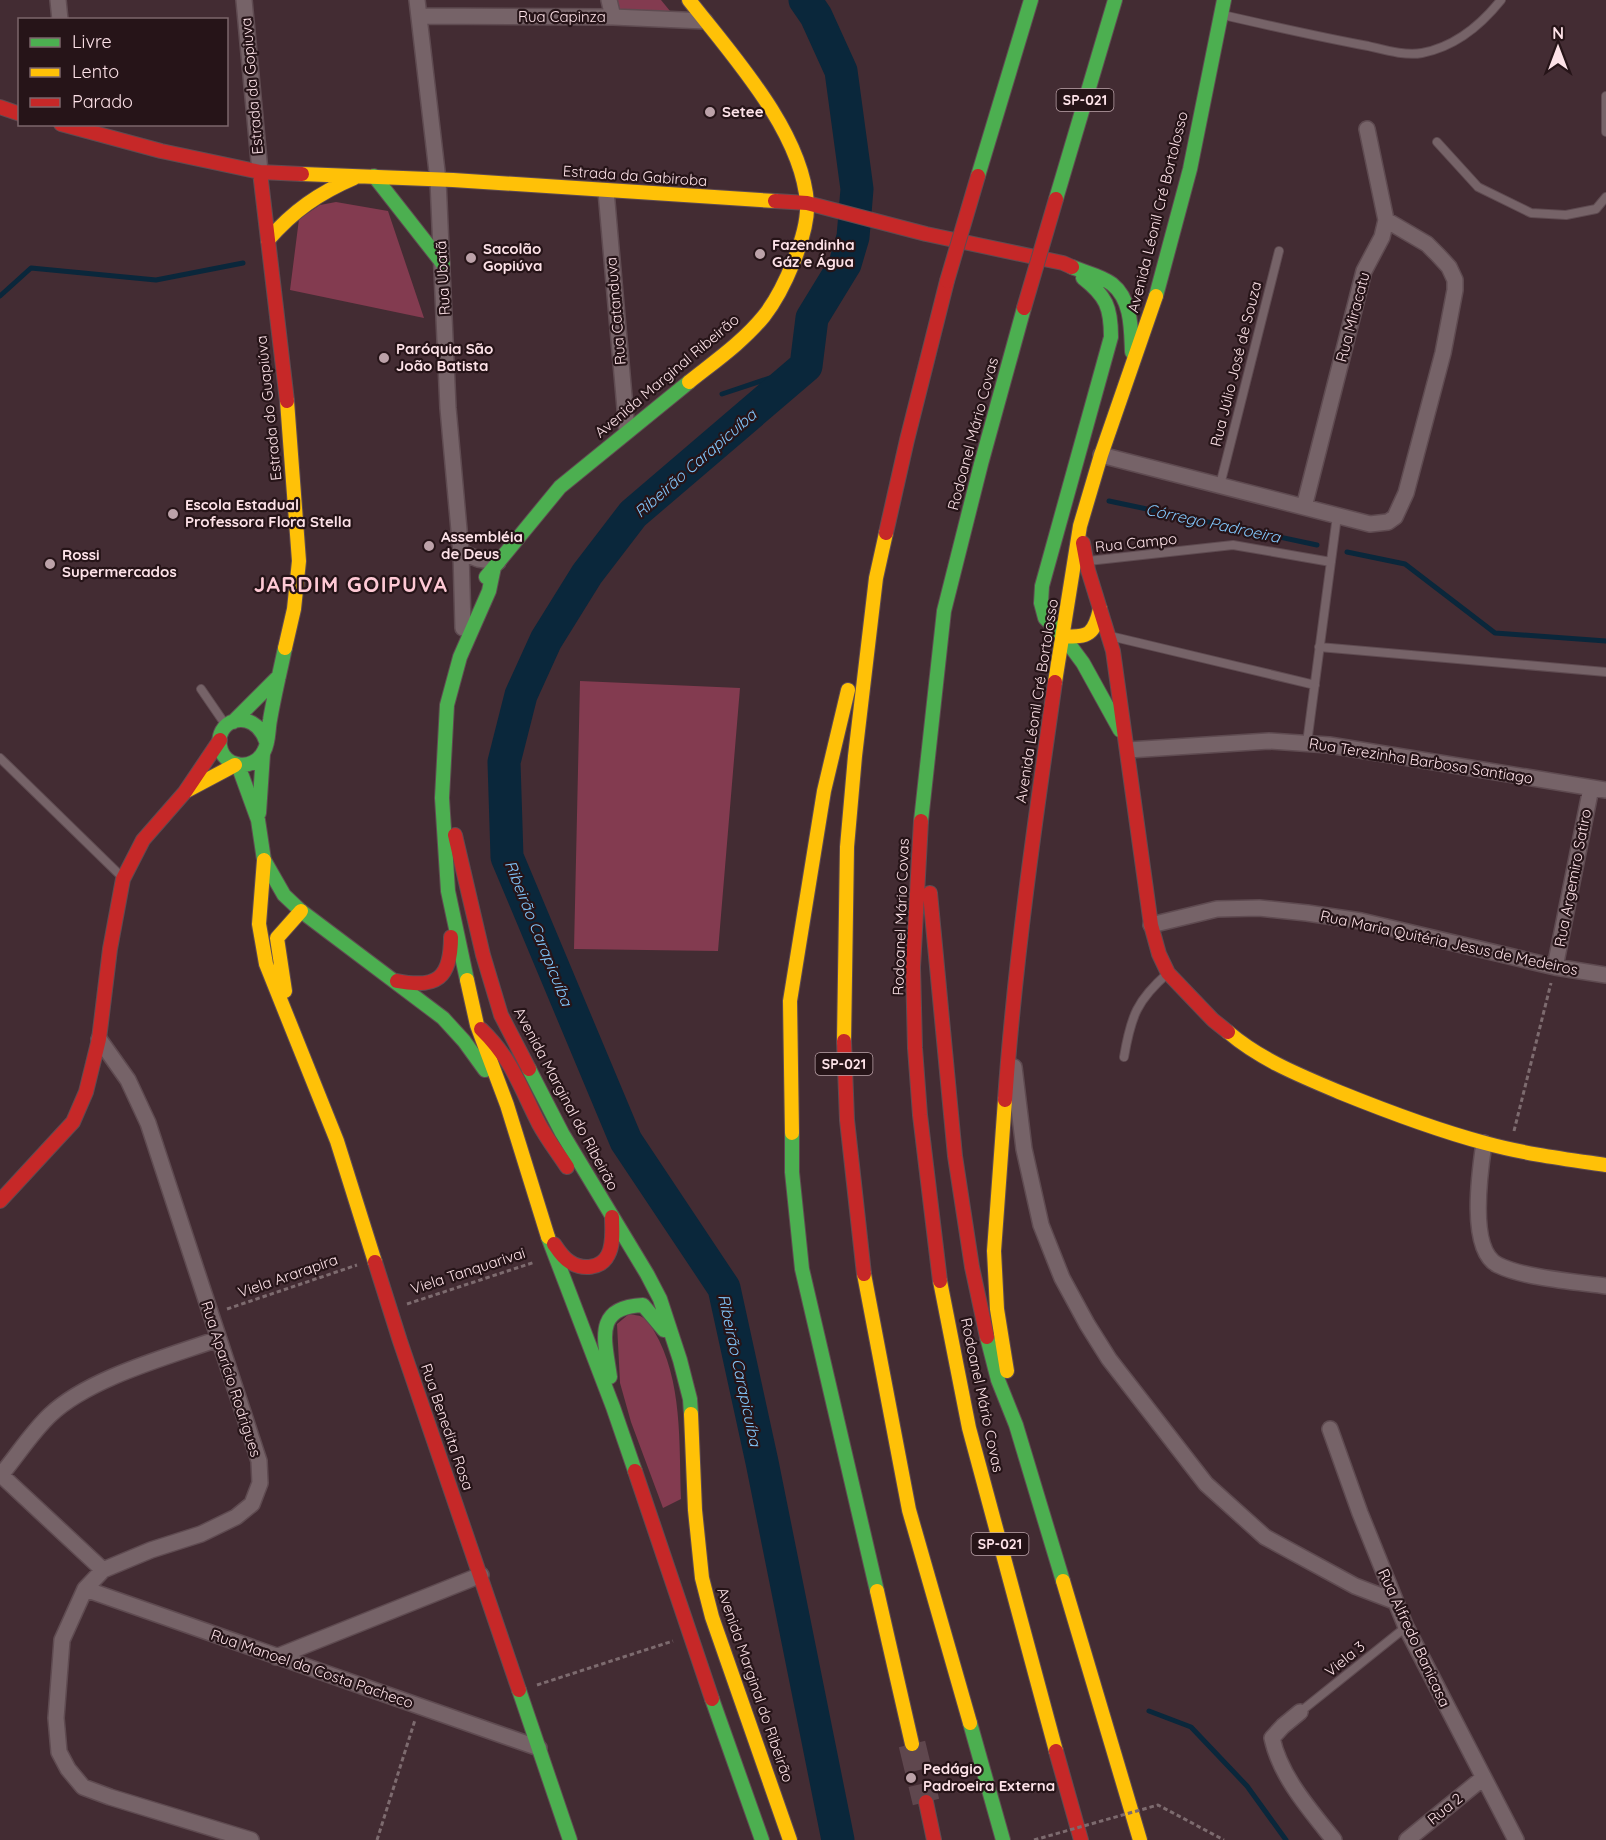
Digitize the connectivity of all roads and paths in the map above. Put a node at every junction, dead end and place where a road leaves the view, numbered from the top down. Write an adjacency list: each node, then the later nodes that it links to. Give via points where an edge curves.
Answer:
1 (57, 0): 11 (street)
2 (244, 0): 20 (street, Estrada da Gopiuva)
3 (609, 0): 10 (street)
4 (689, 0): 12 (main road, Avenida Marginal Ribeirão)
5 (1031, 0): 42 (main road, SP-021, bridge, via 947,281)
6 (1115, 0): 63 (main road, Rodoanel Mário Covas / SP-021, bridge, via 1024,308 944,611)
7 (1501, 0): 8 (lane, via 1470,32 1448,46 1420,54 1304,34)
8 (1223, 7): 31 (main road, Avenida Léonil Cré Bortolosso, via 1190,169)
9 (418, 8): 10 (street, Rua Capinza); 22 (street, Rua Ubatã)
10 (612, 17): 12 (street, Rua Capinza)
11 (60, 18)
12 (705, 21): 25 (main road, Avenida Marginal Ribeirão, via 763,96 792,149)
13 (1606, 96): 18 (lane)
14 (0, 107): 15 (main road)
15 (18, 113)
16 (73, 126): 20 (main road, Estrada da Gabiroba, via 161,151)
17 (1367, 129): 26 (street)
18 (1606, 132)
19 (1437, 142): 24 (lane, via 1478,187 1531,213 1566,215 1596,209)
20 (260, 172): 21 (main road, Estrada da Gabiroba); 27 (main road, Estrada do Guapiúva)
21 (368, 176): 22 (main road, Estrada da Gabiroba); 27 (main road, via 316,195 294,210); 30 (main road)
22 (438, 180): 23 (main road, Estrada da Gabiroba); 30 (street, Rua Ubatã)
23 (606, 191): 25 (main road, Estrada da Gabiroba); 32 (street, Rua Catanduva)
24 (1606, 197)
25 (807, 203): 29 (main road, Estrada da Gabiroba); 32 (main road, Avenida Marginal Ribeirão, via 804,230 790,272 764,316 726,353)
26 (1386, 220): 35 (street, Rua Miracatu, via 1364,272); 36 (street, via 1427,244 1449,267 1455,280 1454,302 1398,512 1380,524)
27 (268, 240): 50 (main road, Estrada do Guapiúva, via 289,424 299,559 293,620)
28 (1279, 251): 34 (lane, Rua Júlio José de Souza)
29 (1063, 263): 31 (main road, Estrada da Gabiroba, via 1111,283 1121,294 1133,333); 45 (main road, via 1099,290 1112,318 1111,337 1042,586 1045,618)
30 (443, 264): 38 (street, Rua Ubatã, via 448,408)
31 (1132, 368): 33 (main road, Avenida Léonil Cré Bortolosso)
32 (627, 431): 41 (main road, Avenida Marginal Ribeirão, via 560,487)
33 (1101, 455): 34 (street); 37 (main road, Avenida Léonil Cré Bortolosso)
34 (1220, 485): 35 (street)
35 (1304, 507): 36 (street)
36 (1337, 516): 40 (lane)
37 (1080, 526): 39 (main road); 45 (main road, Avenida Léonil Cré Bortolosso)
38 (461, 552): 41 (street); 44 (street, Rua Ubatã)
39 (1086, 562): 40 (lane, Rua Campo, via 1233,545); 43 (main road)
40 (1331, 562): 47 (lane)
41 (496, 565): 44 (main road, Avenida Marginal Ribeirão, via 481,584); 48 (main road)
42 (876, 578): 107 (main road, via 824,791 790,1000 792,1172 802,1269); 117 (main road, SP-021, via 847,847 843,1026 847,1120 864,1276 909,1510)
43 (1100, 609): 45 (main road, via 1090,634 1082,638); 46 (main road)
44 (463, 628): 48 (main road, Avenida Marginal Ribeirão)
45 (1063, 636): 57 (main road, via 1083,663); 76 (main road, Avenida Léonil Cré Bortolosso)
46 (1109, 636): 51 (lane); 57 (main road)
47 (1319, 647): 49 (lane); 51 (lane)
48 (460, 657): 54 (main road, via 447,705)
49 (1606, 672)
50 (279, 676): 53 (main road); 58 (main road, Estrada do Guapiúva)
51 (1315, 685): 56 (lane)
52 (201, 688): 53 (lane)
53 (230, 724): 55 (main road); 58 (main road, via 240,720 255,723 265,734)
54 (446, 733): 67 (main road, Avenida Marginal do Ribeirão, via 442,798); 84 (main road, Avenida Marginal do Ribeirão, via 456,844 501,1015)
55 (220, 740): 60 (main road, via 223,755); 62 (main road)
56 (1307, 743): 57 (street, Rua Terezinha Barbosa Santiago); 61 (street, Rua Terezinha Barbosa Santiago)
57 (1127, 746): 69 (main road)
58 (265, 748): 60 (main road, via 257,761); 64 (main road, Rua Benedita Rosa)
59 (0, 758): 66 (lane)
60 (237, 765): 62 (main road); 64 (main road, Rua Benedita Rosa)
61 (1599, 789): 70 (street, Rua Argemiro Satiro)
62 (185, 792): 66 (main road, via 143,840)
63 (922, 799): 94 (main road, via 955,1156 988,1343); 119 (main road, Rodoanel Mário Covas / SP-021, via 913,967 915,1036 937,1264 969,1428)
64 (258, 820): 65 (main road, Rua Benedita Rosa)
65 (264, 860): 68 (main road, Rua Benedita Rosa, via 284,895); 75 (main road, Rua Benedita Rosa, via 259,935 271,980)
66 (123, 879): 77 (main road)
67 (448, 891): 73 (main road, Avenida Marginal do Ribeirão, via 451,949 442,976 422,986); 74 (main road, Avenida Marginal do Ribeirão)
68 (301, 911): 73 (main road); 75 (main road, Rua Benedita Rosa, via 277,938)
69 (1151, 925): 70 (street, Rua Maria Quitéria Jesus de Medeiros, via 1217,909 1298,912 1361,921); 71 (main road)
70 (1555, 967): 72 (street, Rua Maria Quitéria Jesus de Medeiros); 81 (path)
71 (1168, 973): 78 (lane, via 1147,991 1136,1011); 80 (main road, via 1213,1020 1247,1048 1284,1069 1378,1108)
72 (1606, 975)
73 (395, 981): 74 (main road, Avenida Marginal do Ribeirão); 79 (main road, via 443,1018 464,1041)
74 (477, 1025): 79 (main road, Avenida Marginal do Ribeirão); 84 (main road, Avenida Marginal do Ribeirão, via 511,1062 539,1125 582,1190)
75 (290, 1026): 87 (main road, Rua Benedita Rosa, via 337,1141)
76 (1010, 1028): 94 (main road, Avenida Léonil Cré Bortolosso, via 994,1251 997,1308); 100 (street, via 1024,1149 1041,1226 1062,1278 1110,1359 1206,1484 1265,1536 1319,1568)
77 (99, 1040): 83 (main road, via 86,1092 73,1122); 90 (street, Rua Aparício Rodrigues, via 128,1080 148,1123)
78 (1124, 1057)
79 (507, 1105): 85 (main road, Avenida Marginal do Ribeirão)
80 (1484, 1143): 81 (main road); 88 (street, via 1478,1199 1480,1231 1484,1248 1496,1264 1522,1273)
81 (1510, 1149): 82 (main road)
82 (1606, 1165)
83 (2, 1193)
84 (610, 1215): 85 (main road, Avenida Marginal do Ribeirão, via 612,1242 607,1259 591,1268 571,1263); 92 (main road, Avenida Marginal do Ribeirão, via 660,1299)
85 (547, 1233): 86 (main road, Avenida Marginal do Ribeirão)
86 (554, 1256): 89 (path, Viela Tanquarivai); 93 (main road, Avenida Marginal do Ribeirão)
87 (373, 1259): 89 (main road, Rua Benedita Rosa); 90 (path, Viela Ararapira)
88 (1606, 1286)
89 (391, 1310): 98 (main road, Rua Benedita Rosa)
90 (210, 1315): 91 (street, Rua Aparício Rodrigues)
91 (218, 1339): 96 (street, via 78,1393 50,1415); 97 (street, Rua Aparício Rodrigues, via 259,1461 260,1483 252,1504 236,1517 201,1534)
92 (680, 1360): 93 (main road, Avenida Marginal do Ribeirão, via 648,1309 629,1304 616,1308 607,1320 605,1332); 115 (main road, Avenida Marginal do Ribeirão, via 690,1399 702,1578)
93 (613, 1407): 102 (main road, Avenida Marginal do Ribeirão)
94 (1016, 1425): 120 (main road)
95 (1330, 1429): 100 (street, Rua Alfredo Banicasa)
96 (1, 1475): 97 (street)
97 (103, 1570): 99 (street, Rua Aparício Rodrigues)
98 (481, 1575): 103 (street); 104 (main road, Rua Benedita Rosa)
99 (85, 1589): 103 (street, Rua Manoel da Costa Pacheco); 111 (street, Rua Aparício Rodrigues, via 62,1640 56,1718 59,1752 68,1768 83,1787)
100 (1394, 1601): 101 (street, Rua Alfredo Banicasa)
101 (1406, 1627): 106 (lane, Viela 3); 109 (street, Rua Alfredo Banicasa)
102 (690, 1636): 104 (path); 114 (main road, Avenida Marginal do Ribeirão)
103 (276, 1657): 105 (street, Rua Manoel da Costa Pacheco)
104 (521, 1690): 108 (main road, Rua Benedita Rosa)
105 (420, 1707): 108 (street, Rua Manoel da Costa Pacheco); 112 (path)
106 (1300, 1712): 122 (street, via 1272,1738 1274,1749)
107 (912, 1744)
108 (539, 1748): 113 (main road, Rua Benedita Rosa)
109 (1483, 1778): 123 (street, Rua 2); 124 (street, Rua Alfredo Banicasa)
110 (926, 1802): 116 (main road)
111 (251, 1840)
112 (377, 1840)
113 (570, 1840)
114 (762, 1840)
115 (790, 1840)
116 (934, 1840)
117 (1003, 1840)
118 (1034, 1840): 121 (path, bridge, via 1158,1805)
119 (1081, 1840)
120 (1140, 1840)
121 (1224, 1840)
122 (1334, 1840)
123 (1407, 1840)
124 (1516, 1840)

